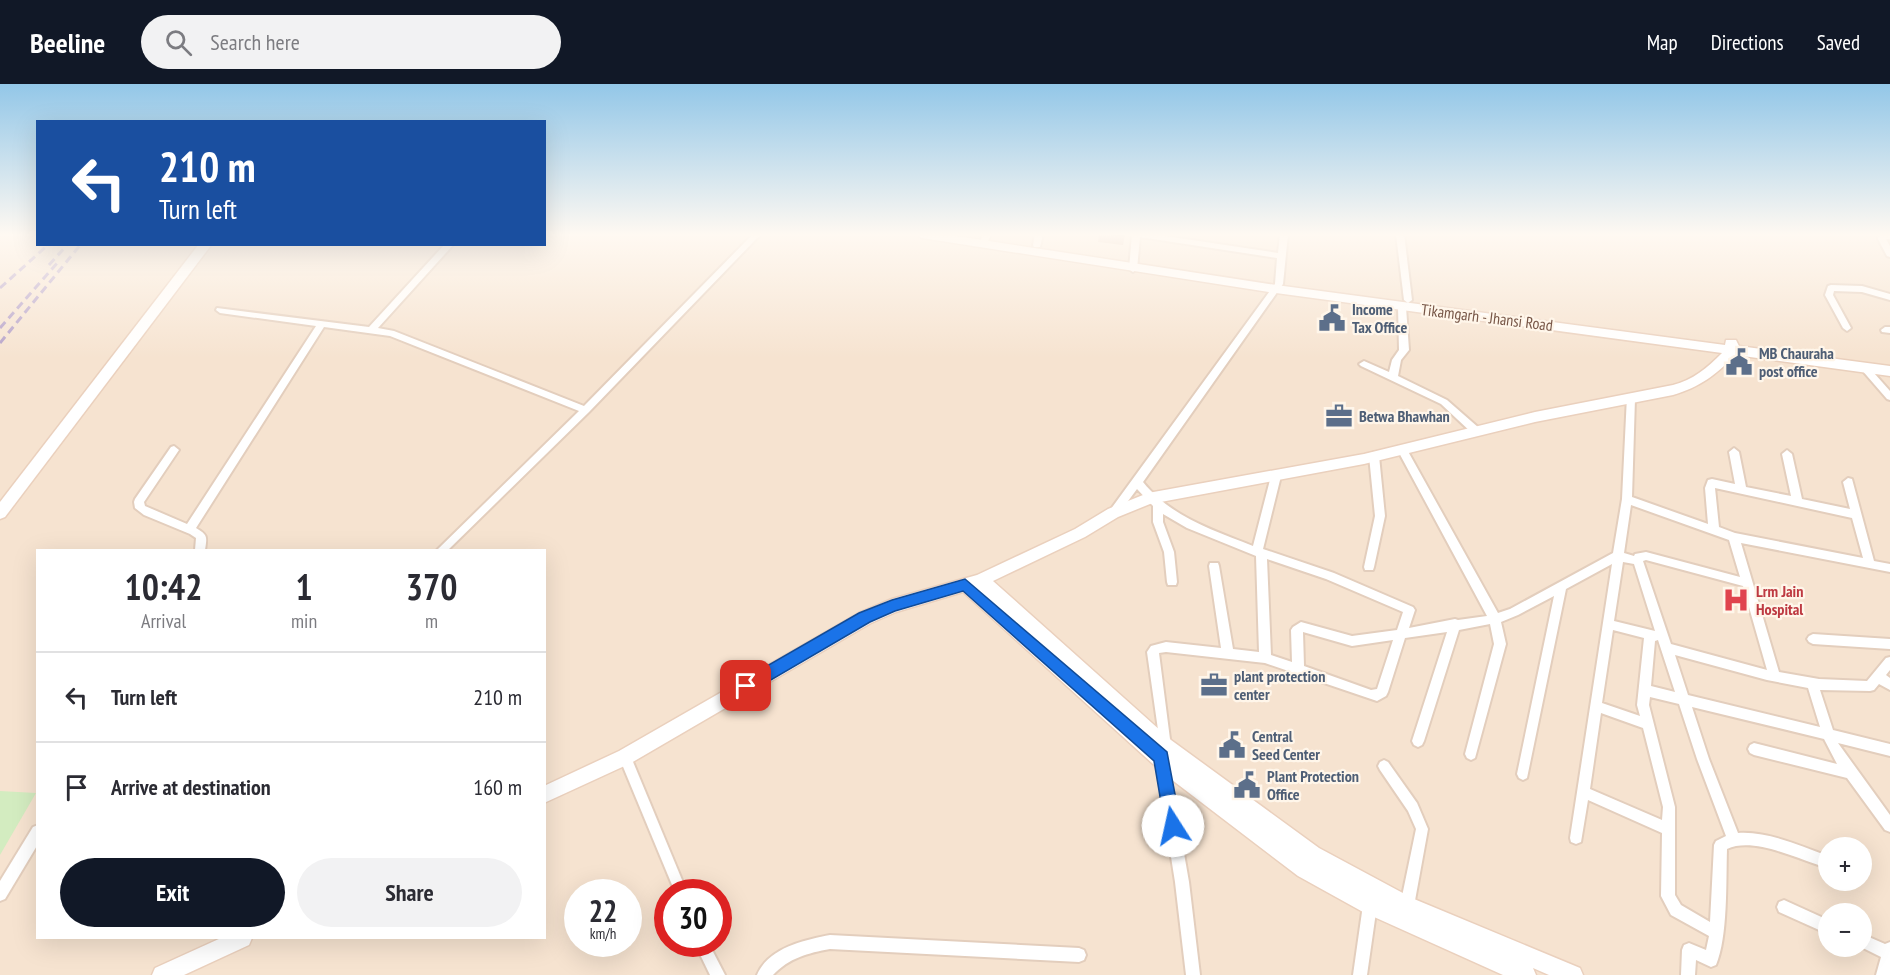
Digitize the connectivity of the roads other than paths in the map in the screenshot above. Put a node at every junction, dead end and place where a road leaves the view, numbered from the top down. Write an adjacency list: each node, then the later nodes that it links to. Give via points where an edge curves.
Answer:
1 (182, 276): 36 (street)
2 (421, 276): 13 (street)
3 (717, 276): 22 (street)
4 (1202, 276): 7 (street, Tikamgarh - Jhansi Road)
5 (1279, 276): 7 (street)
6 (1403, 276): 9 (street)
7 (1277, 287): 9 (street, Tikamgarh - Jhansi Road); 30 (street)
8 (1890, 297): 12 (street, via 1862,289 1831,288 1828,291)
9 (1405, 304): 14 (street, Tikamgarh - Jhansi Road); 19 (street, via 1404,350)
10 (220, 310): 11 (street)
11 (322, 323): 13 (street); 39 (street)
12 (1848, 328)
13 (372, 329): 22 (street, via 417,341)
14 (1732, 346): 15 (street); 17 (street); 21 (street, via 1710,373 1689,386)
15 (1890, 363)
16 (1364, 364): 19 (street)
17 (1864, 367): 18 (street); 20 (street)
18 (1890, 371)
19 (1393, 377): 23 (street, via 1444,402)
20 (1890, 397)
21 (1630, 398): 23 (street); 33 (street)
22 (586, 410): 43 (street)
23 (1476, 431): 24 (street)
24 (1402, 449): 28 (street); 55 (street)
25 (174, 450): 39 (street, via 139,502 140,508)
26 (1734, 452): 32 (street)
27 (1787, 454): 34 (street)
28 (1374, 456): 29 (street); 49 (street, via 1380,516)
29 (1276, 476): 35 (street); 44 (street)
30 (1137, 482): 35 (street); 37 (street)
31 (1848, 482): 38 (street)
32 (1741, 489): 34 (street); 40 (street, via 1718,483 1710,485)
33 (1627, 499): 40 (street); 45 (street)
34 (1797, 501): 38 (street)
35 (1153, 502): 37 (street); 44 (street, via 1182,521); 52 (street, via 1169,552)
36 (0, 513)
37 (1113, 513): 51 (street, via 1080,533)
38 (1857, 515): 47 (street)
39 (190, 528): 42 (street, via 201,536)
40 (1714, 530): 41 (street)
41 (1734, 537): 47 (street); 53 (street)
42 (200, 549)
43 (443, 549)
44 (1259, 553): 58 (street, via 1330,576 1407,608 1410,613); 64 (street)
45 (1618, 556): 46 (street); 54 (street); 57 (street)
46 (1638, 561): 53 (street, via 1646,556); 61 (street)
47 (1870, 564): 50 (street)
48 (1214, 566): 63 (street)
49 (1369, 567)
50 (1890, 568)
51 (973, 582): 79 (street); 81 (street, via 892,606 856,622)
52 (1172, 582)
53 (1747, 583): 67 (street)
54 (1561, 587): 55 (street); 84 (street)
55 (1496, 619): 56 (street); 80 (street, via 1500,644)
56 (1455, 624): 58 (street); 76 (street)
57 (1608, 624): 59 (street); 73 (street)
58 (1401, 634): 66 (street, via 1352,641 1301,627 1297,630); 66 (street, via 1380,695)
59 (1650, 634): 61 (street); 71 (street)
60 (1814, 639): 62 (street)
61 (1665, 643): 67 (street); 72 (street)
62 (1890, 644)
63 (1228, 654): 64 (street); 79 (street, via 1166,647 1153,652)
64 (1264, 658): 66 (street)
65 (1890, 662): 68 (street)
66 (1298, 669)
67 (1774, 675): 69 (street)
68 (1878, 676): 69 (street, via 1870,686); 70 (street)
69 (1812, 683): 75 (street)
70 (1890, 685)
71 (1644, 690): 72 (street); 74 (street)
72 (1683, 700): 75 (street); 91 (street)
73 (1596, 706): 74 (street); 85 (street)
74 (1646, 724): 88 (street, via 1666,789)
75 (1828, 735): 78 (street); 83 (street)
76 (1418, 741)
77 (1754, 749): 83 (street)
78 (1890, 750)
79 (1163, 752): 95 (street, via 1198,790 1305,869); 96 (street, via 1312,854); 109 (street)
80 (1471, 754)
81 (625, 757): 86 (street); 93 (street)
82 (1384, 766): 96 (street, via 1413,807 1422,829)
83 (1852, 773): 87 (street)
84 (1523, 774)
85 (1583, 792): 88 (street); 90 (street)
86 (546, 794)
87 (1890, 826)
88 (1670, 830): 99 (street, via 1671,905)
89 (36, 834): 94 (street)
90 (1576, 838)
91 (1734, 839): 92 (street, via 1750,839); 99 (street, via 1721,846)
92 (1818, 859)
93 (676, 879)
94 (0, 894)
95 (1371, 905): 105 (street); 110 (street)
96 (1407, 906): 105 (street)
97 (1784, 907): 98 (street)
98 (1818, 922)
99 (1716, 933): 113 (street, via 1711,960 1689,950)
100 (240, 939): 106 (street)
101 (1872, 945): 102 (street)
102 (1890, 951): 114 (street)
103 (1079, 955): 108 (street, via 830,942 786,955)
104 (709, 957): 107 (street)
105 (1507, 957): 111 (street); 112 (street)
106 (162, 975)
107 (718, 975)
108 (764, 975)
109 (1193, 975)
110 (1360, 975)
111 (1526, 975)
112 (1573, 975)
113 (1688, 975)
114 (1883, 975)

